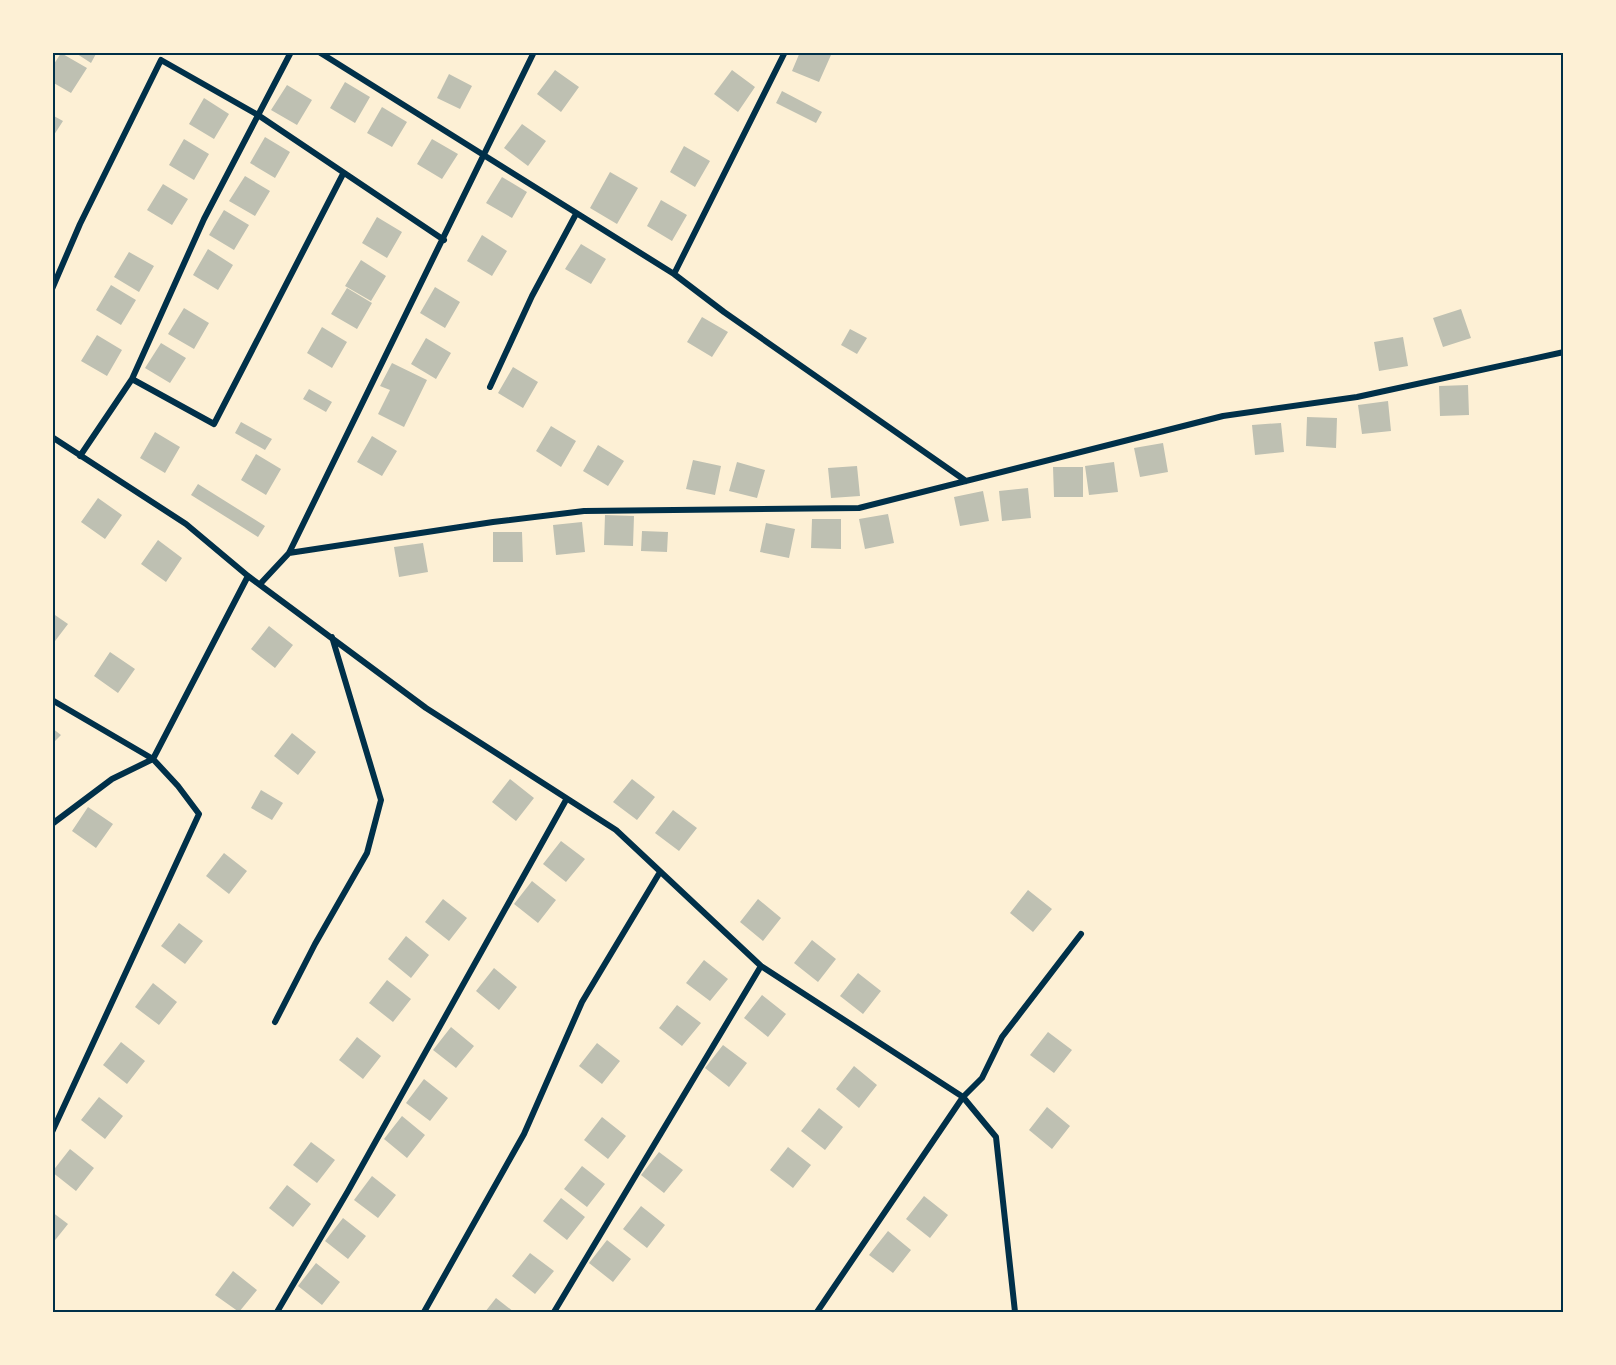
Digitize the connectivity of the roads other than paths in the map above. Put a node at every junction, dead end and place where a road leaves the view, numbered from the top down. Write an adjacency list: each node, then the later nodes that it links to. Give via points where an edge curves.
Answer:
1 (291, 52): 5 (street)
2 (319, 52): 6 (street)
3 (534, 52): 6 (street)
4 (785, 52): 10 (street)
5 (258, 115): 7 (street); 11 (street, via 161,60); 13 (street, via 204,219)
6 (484, 158): 8 (street); 9 (street)
7 (343, 174): 9 (street); 13 (street, via 214,424)
8 (576, 214): 10 (street); 14 (street)
9 (444, 240): 18 (street)
10 (674, 274): 17 (street)
11 (52, 289)
12 (1563, 352): 17 (street, via 1357,397 1223,416)
13 (132, 379): 16 (street)
14 (490, 387)
15 (52, 437): 16 (street)
16 (80, 456): 19 (street, via 186,524)
17 (966, 481): 18 (street, via 859,508 584,511)
18 (289, 553): 20 (street)
19 (249, 576): 20 (street); 23 (street)
20 (261, 583): 21 (street)
21 (331, 637): 24 (street, via 426,708); 29 (street, via 381,800 367,853)
22 (52, 700): 23 (street)
23 (153, 759): 25 (street, via 112,778); 31 (street, via 199,814)
24 (566, 800): 26 (street, via 616,830); 32 (street)
25 (52, 824)
26 (660, 872): 28 (street); 33 (street, via 582,1002 524,1134)
27 (1081, 934): 30 (street, via 1002,1037 982,1078)
28 (761, 966): 30 (street); 34 (street)
29 (275, 1022)
30 (963, 1096): 35 (street); 36 (street, via 996,1137)
31 (52, 1132)
32 (277, 1312)
33 (424, 1312)
34 (554, 1312)
35 (816, 1312)
36 (1015, 1312)

